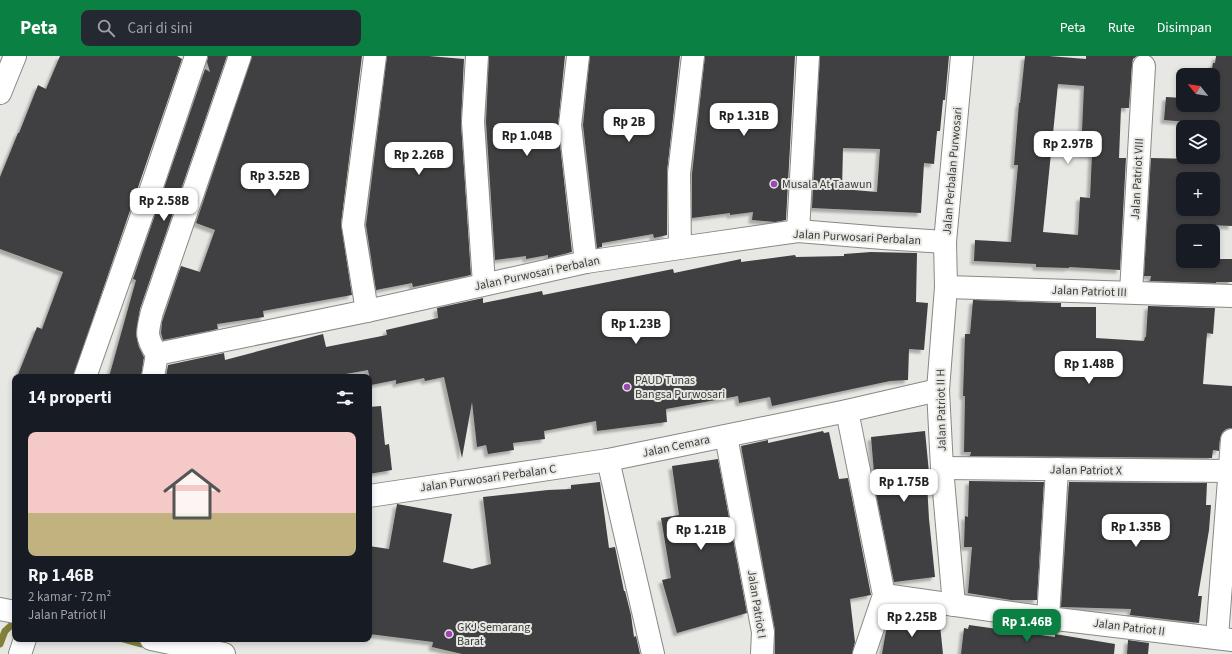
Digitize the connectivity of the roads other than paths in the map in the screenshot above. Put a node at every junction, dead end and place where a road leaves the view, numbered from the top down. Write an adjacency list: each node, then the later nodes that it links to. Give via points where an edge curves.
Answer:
1 (15, 56): 11 (street)
2 (196, 56): 22 (street)
3 (240, 56): 21 (street, via 152,312 147,334 149,343)
4 (375, 56): 20 (street, via 353,225)
5 (477, 56): 16 (street, via 473,122)
6 (578, 56): 15 (street, via 570,125)
7 (693, 56): 14 (street, via 679,173)
8 (808, 56): 12 (street)
9 (962, 56): 13 (street, Jalan Perbalan Purwosari)
10 (1144, 66): 18 (street, Jalan Patriot VIII)
11 (0, 93)
12 (798, 231): 13 (street, Jalan Purwosari Perbalan); 14 (street, Jalan Purwosari Perbalan)
13 (946, 242): 17 (street, Jalan Perbalan Purwosari)
14 (680, 248): 15 (street, Jalan Purwosari Perbalan)
15 (586, 262): 16 (street, Jalan Purwosari Perbalan)
16 (484, 284): 20 (street, Jalan Purwosari Perbalan)
17 (946, 287): 18 (street, Jalan Patriot III); 24 (street, Jalan Patriot II H)
18 (1131, 292): 19 (street, Jalan Patriot III)
19 (1232, 296)
20 (367, 311): 21 (street, Jalan Purwosari Perbalan)
21 (157, 354): 23 (street)
22 (87, 374)
23 (154, 374)
24 (938, 390): 25 (street, Jalan Cemara); 29 (street, Jalan Patriot II H)
25 (847, 411): 26 (street, Jalan Cemara); 33 (street)
26 (726, 436): 28 (street, Jalan Cemara); 42 (street, Jalan Patriot I, via 763,632)
27 (1232, 440): 31 (street)
28 (608, 460): 32 (street, Jalan Purwosari Perbalan C); 41 (street)
29 (942, 468): 30 (street, Jalan Patriot X); 34 (street, Jalan Patriot II H)
30 (1057, 469): 31 (street, Jalan Patriot X); 35 (street)
31 (1230, 471): 36 (street)
32 (372, 496)
33 (884, 595): 34 (street, Jalan Patriot II); 43 (street)
34 (954, 605): 35 (street, Jalan Patriot II)
35 (1048, 618): 36 (street, Jalan Patriot II)
36 (1224, 638)
37 (24, 642): 39 (street)
38 (166, 642): 40 (street)
39 (20, 654)
40 (224, 654)
41 (653, 654)
42 (762, 654)
43 (864, 654)

